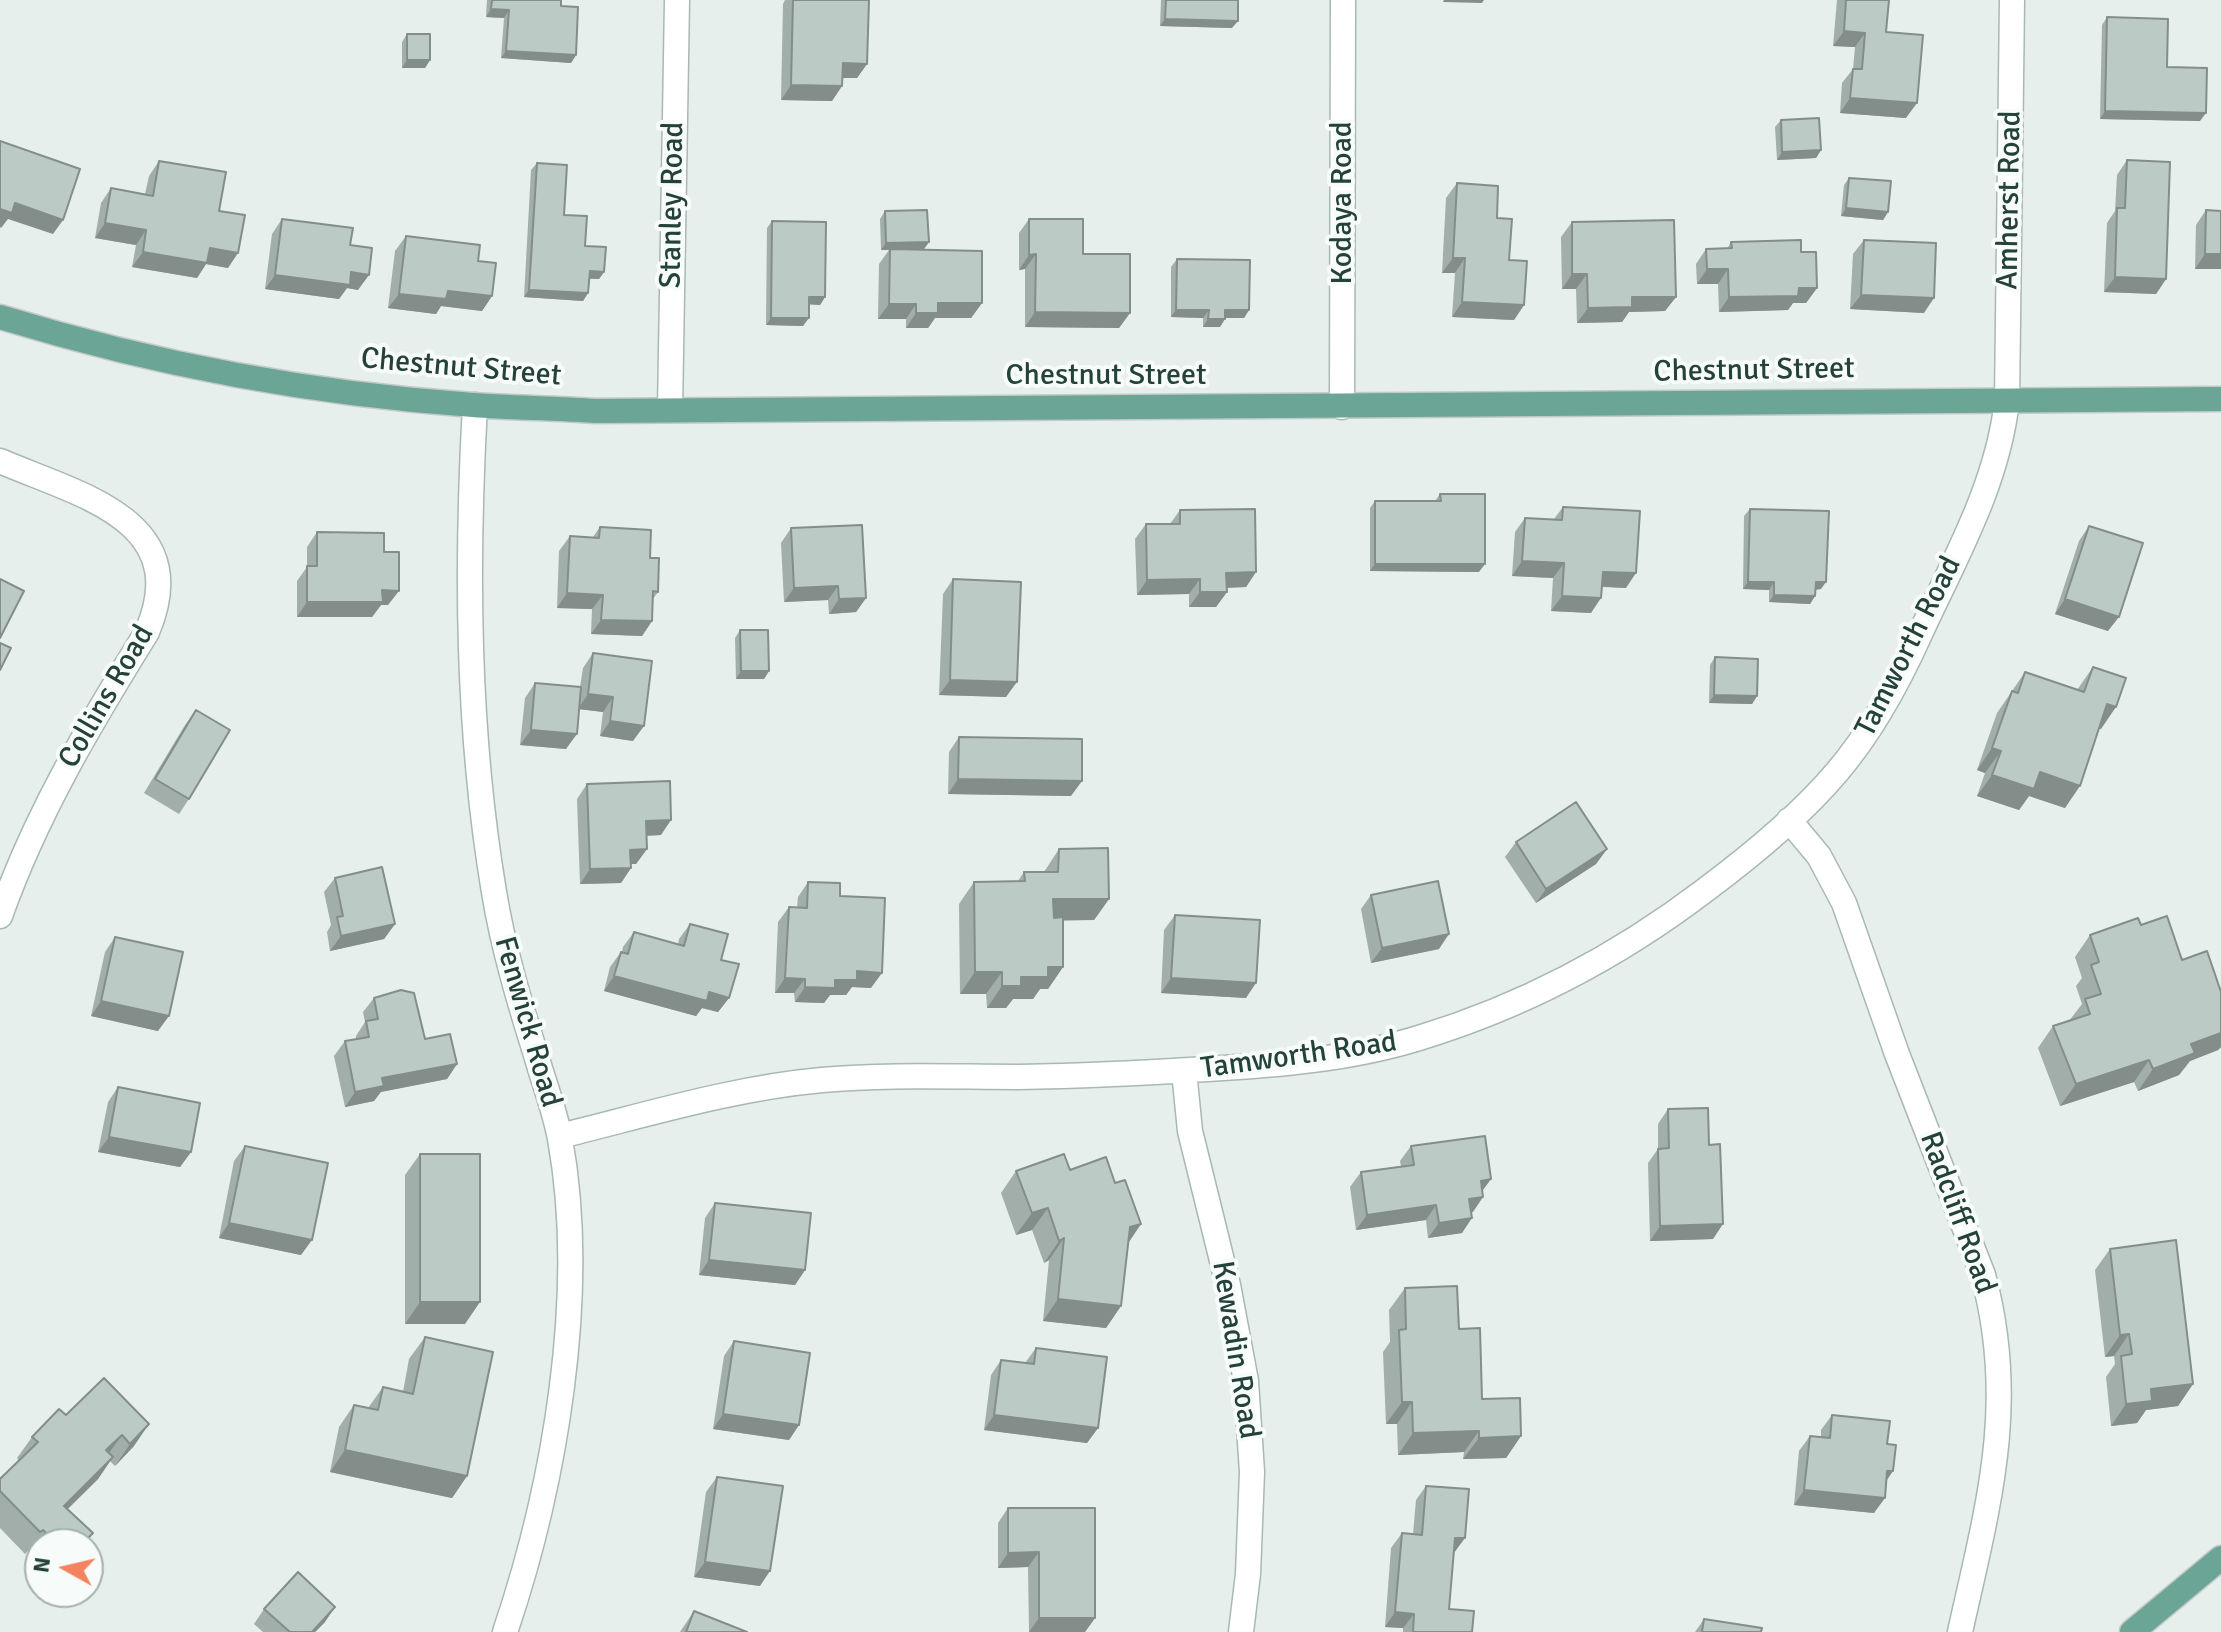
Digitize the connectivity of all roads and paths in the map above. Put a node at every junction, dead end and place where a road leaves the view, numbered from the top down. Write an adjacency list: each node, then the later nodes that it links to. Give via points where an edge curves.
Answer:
1 (677, 0): 9 (street, Stanley Road)
2 (1343, 0): 8 (street, Kodaya Road)
3 (2012, 0): 6 (street, Amherst Road)
4 (0, 317): 7 (main road, Chestnut Street, via 245,375)
5 (2221, 399): 6 (main road, Chestnut Street)
6 (2007, 400): 8 (main road, Chestnut Street); 11 (street, Tamworth Road, via 1988,485 1894,687 1836,773)
7 (475, 405): 9 (main road, Chestnut Street); 14 (street, Fenwick Road, via 468,568 482,810 512,979)
8 (1342, 407): 9 (main road, Chestnut Street)
9 (670, 410)
10 (0, 461): 12 (street, Collins Road, via 99,503 135,527 156,564 160,587 147,632 65,768)
11 (1789, 820): 13 (street, Tamworth Road, via 1633,942 1504,1009 1374,1050); 18 (street, Radcliff Road, via 1819,856 1844,903 1992,1306 2000,1372 1995,1459)
12 (0, 916)
13 (1184, 1071): 14 (street, Tamworth Road, via 819,1080 741,1092); 17 (street, Kewadin Road, via 1190,1131 1246,1381 1252,1484)
14 (560, 1136): 16 (street, Fenwick Road, via 570,1209 564,1350 542,1499)
15 (2221, 1558): 19 (main road)
16 (505, 1632)
17 (1241, 1632)
18 (1960, 1632)
19 (2132, 1632)

